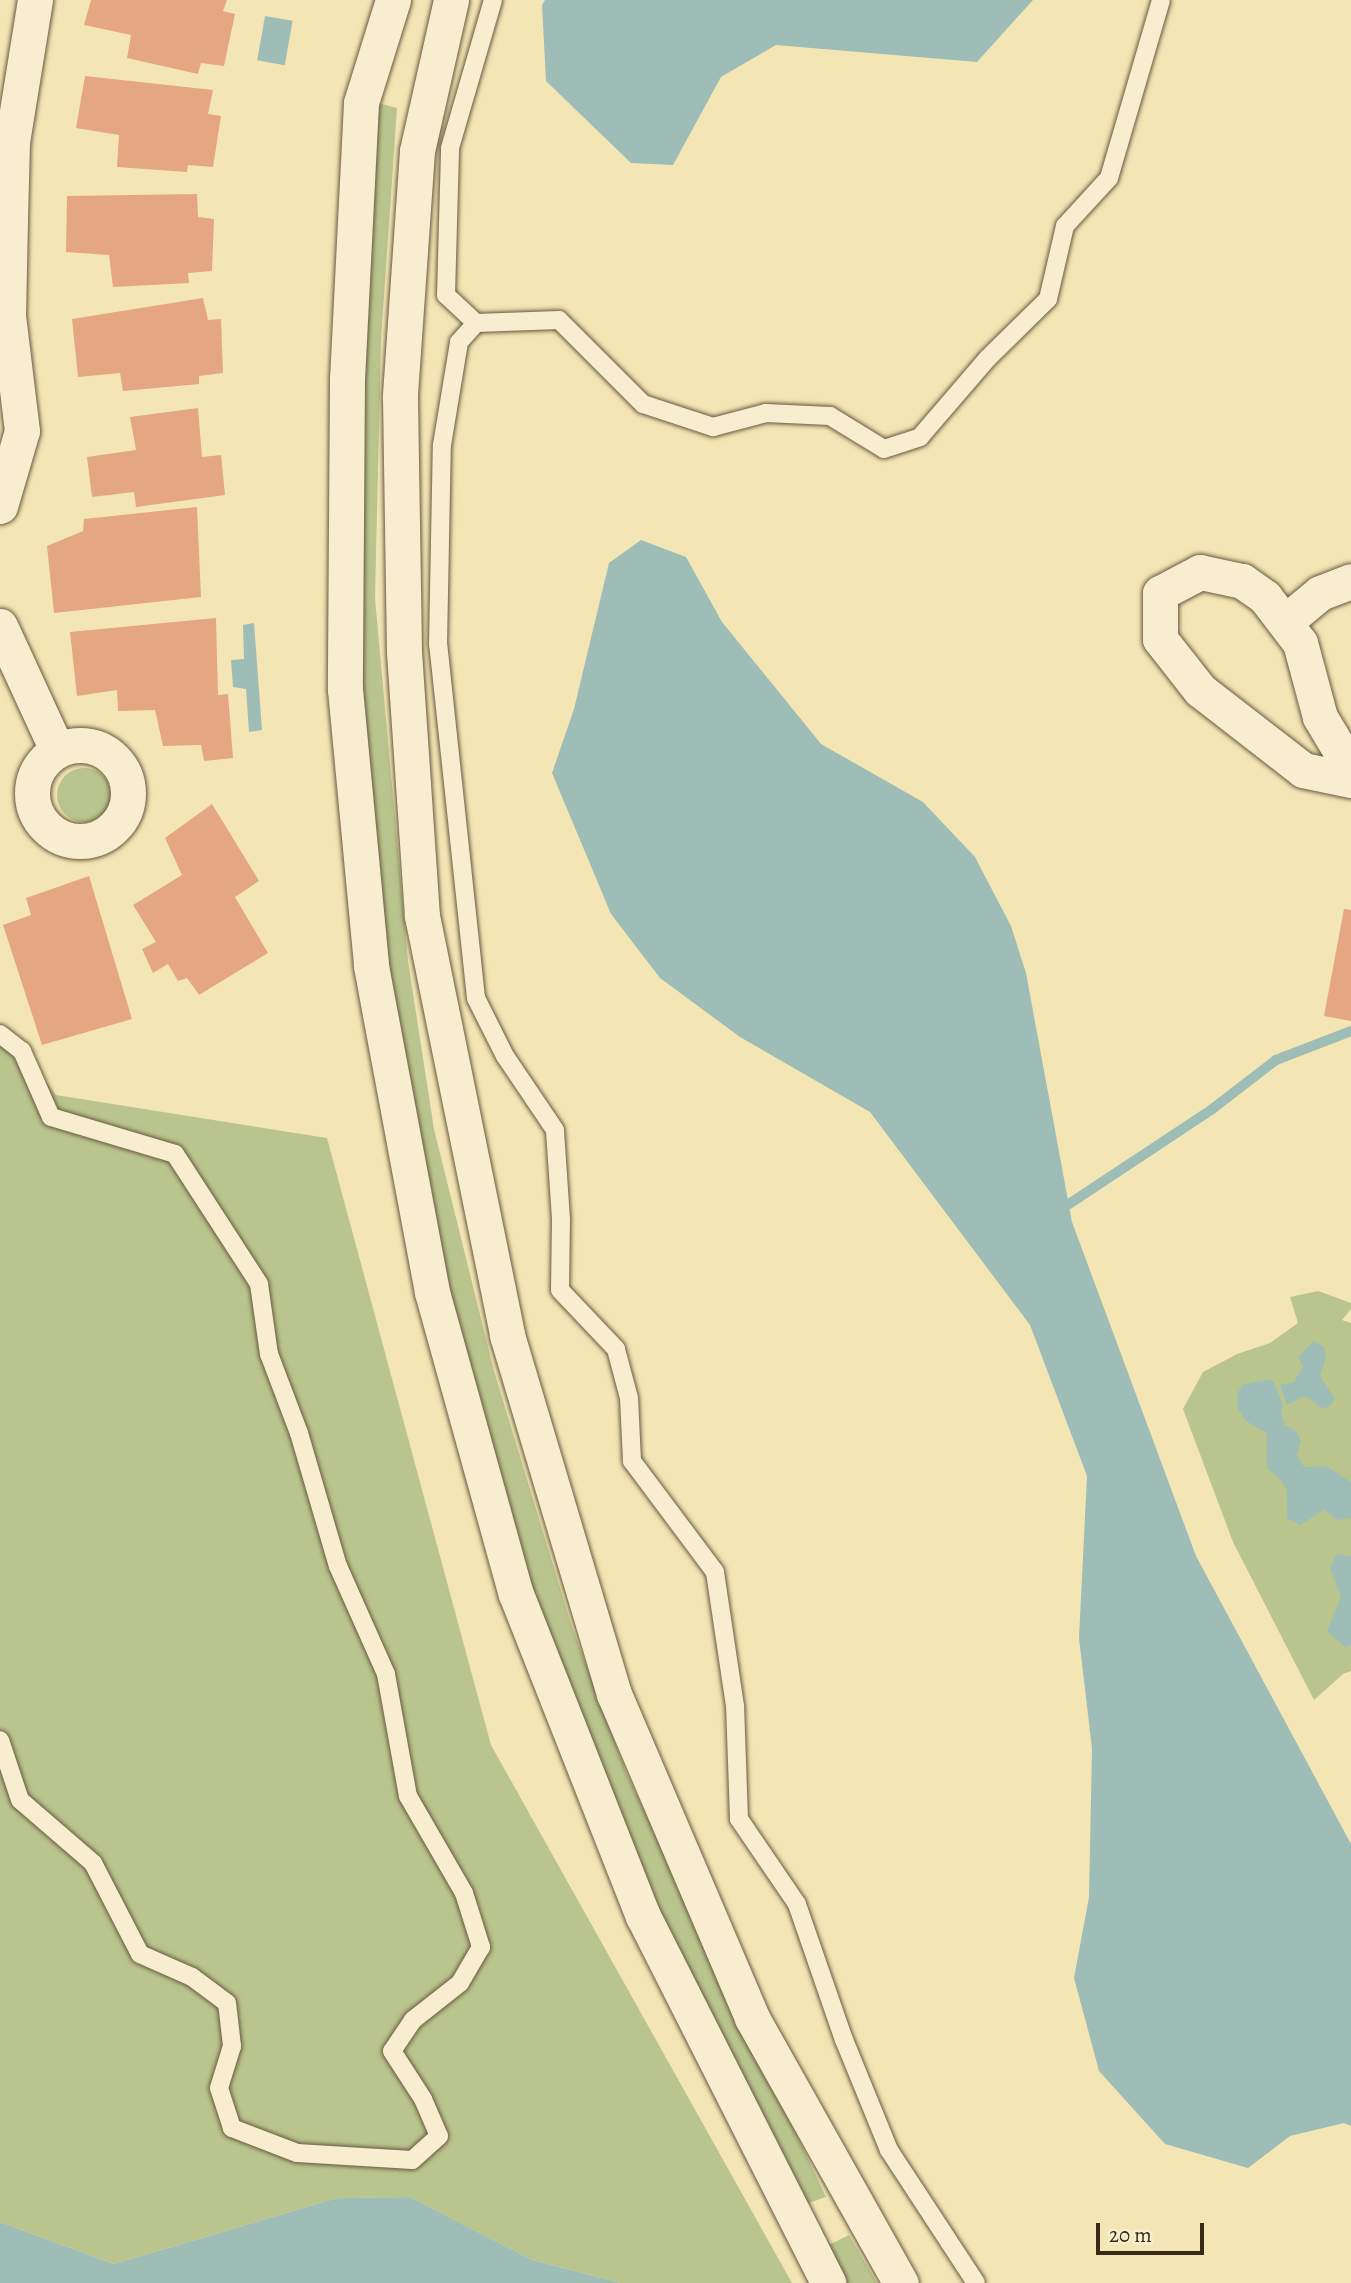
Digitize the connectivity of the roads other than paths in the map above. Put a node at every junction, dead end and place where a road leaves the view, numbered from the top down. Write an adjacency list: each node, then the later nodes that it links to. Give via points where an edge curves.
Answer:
1 (34, 0): 7 (street, via 12,142 8,316 22,431)
2 (393, 0): 16 (street, via 361,103 347,379 345,689 371,966 429,1278 516,1594 633,1890)
3 (451, 0): 17 (street, via 417,151 400,397 404,652 422,916 507,1335 614,1694 752,2018)
4 (494, 0): 6 (lane, via 450,148 446,295)
5 (1161, 0): 6 (lane, via 1110,178 1065,226 1048,299 988,358 920,437 884,449 830,416 766,414 713,428 643,404 559,320)
6 (476, 323): 18 (lane, via 459,342 442,445 438,645 475,998 505,1056 555,1130 560,1290 616,1349 629,1398 632,1461 715,1572 735,1706 739,1819 797,1905 889,2150)
7 (0, 506)
8 (1351, 581): 9 (street, via 1320,593)
9 (1285, 622): 12 (street, via 1300,643 1320,717); 13 (street, via 1265,597 1241,581 1200,572 1160,593 1160,639 1200,690 1303,770)
10 (0, 626): 11 (street)
11 (57, 750)
12 (1351, 769)
13 (1351, 780)
14 (0, 1034): 15 (lane, via 22,1051 51,1116 175,1154 259,1283 269,1354 299,1433 338,1566 386,1674 408,1796 464,1893 481,1947 460,1983 413,2020 392,2052 423,2099 439,2136 412,2160 297,2153 232,2128 219,2088 232,2046 227,2003 192,1977 140,1954 93,1863 20,1800)
15 (0, 1740)
16 (828, 2283)
17 (901, 2283)
18 (976, 2283)

